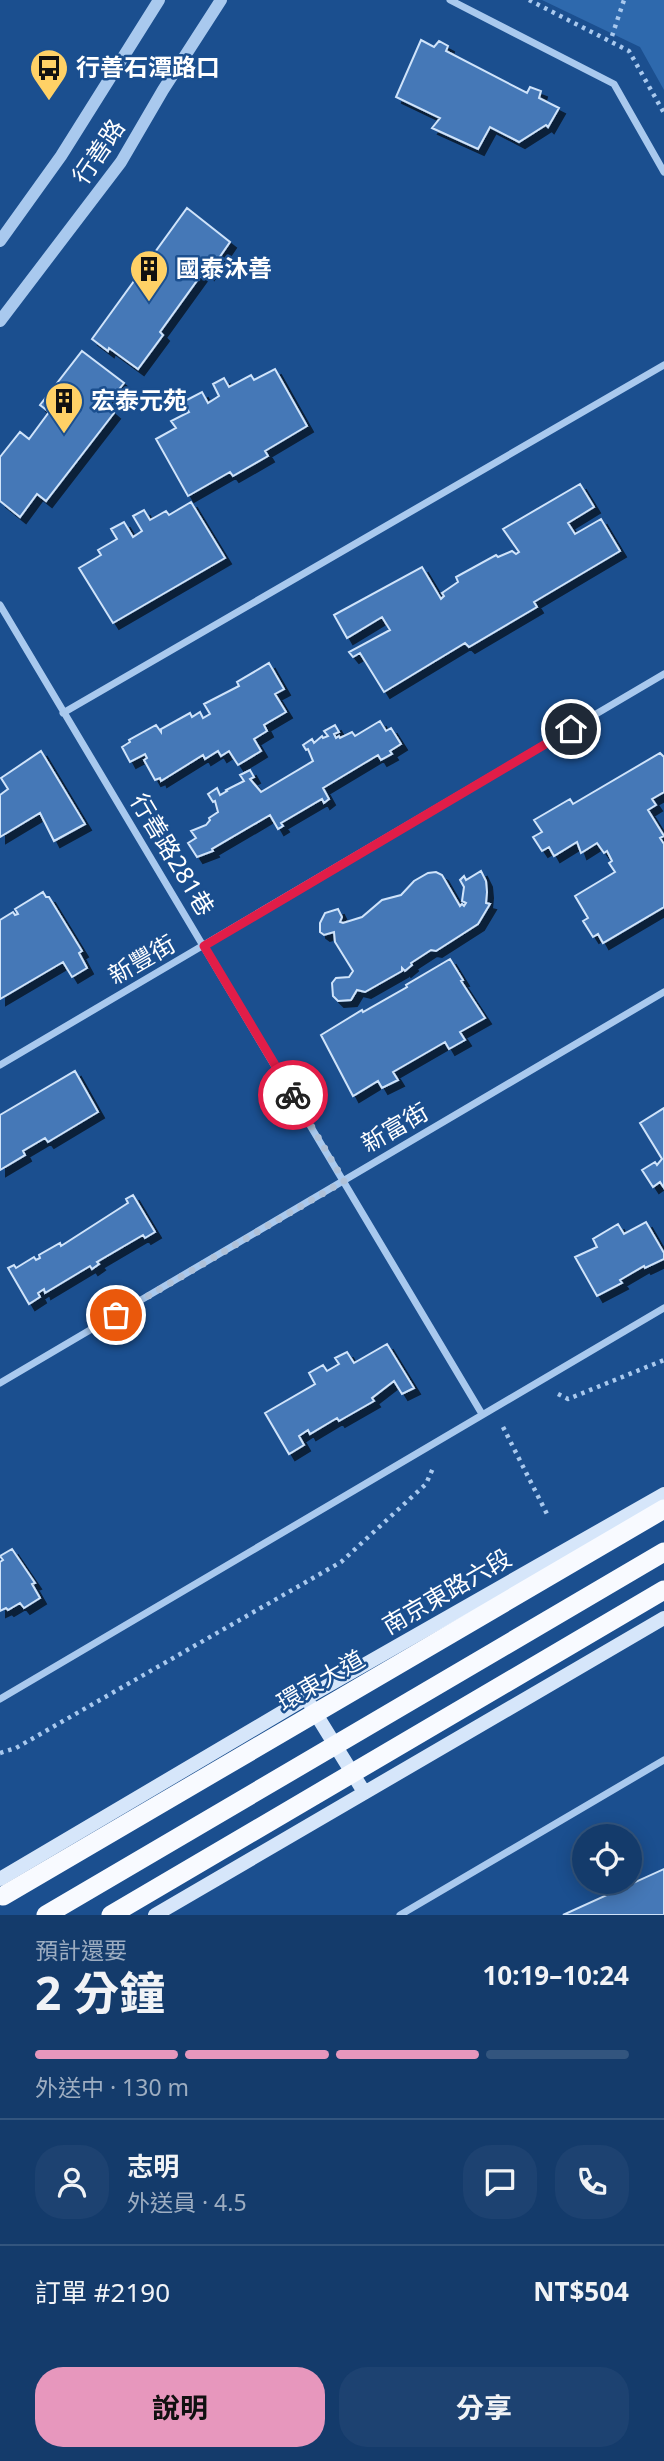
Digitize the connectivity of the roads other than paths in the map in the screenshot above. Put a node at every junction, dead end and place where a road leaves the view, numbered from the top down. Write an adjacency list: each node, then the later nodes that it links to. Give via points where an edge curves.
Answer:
1 (159, 0): 5 (street, 行善路, via 61,156)
2 (221, 0): 6 (street, 行善路, via 121,162)
3 (450, 0): 4 (street, via 614,84)
4 (664, 172)
5 (0, 241)
6 (0, 321)
7 (664, 365): 10 (street)
8 (0, 605): 10 (street, 行善路281巷)
9 (664, 674): 11 (street, 新豐街)
10 (63, 713): 11 (street, 行善路281巷)
11 (204, 946): 13 (street, 新豐街); 14 (street, 行善路281巷)
12 (664, 992): 14 (street, 新富街)
13 (0, 1065)
14 (344, 1181): 16 (street, 新富街); 17 (street, 行善路281巷)
15 (664, 1308): 17 (street)
16 (0, 1383)
17 (482, 1414): 24 (street)
18 (664, 1494): 23 (main road, 南京東路六段)
19 (664, 1509): 27 (highway, 環東大道, bridge)
20 (664, 1552): 28 (highway, bridge)
21 (664, 1590): 29 (highway, bridge)
22 (664, 1618): 26 (main road)
23 (306, 1698): 26 (main road); 27 (main road, 南京東路六段)
24 (0, 1699)
25 (664, 1760): 31 (street)
26 (364, 1792): 30 (main road)
27 (2, 1888)
28 (46, 1915)
29 (111, 1915)
30 (155, 1915)
31 (400, 1915)

